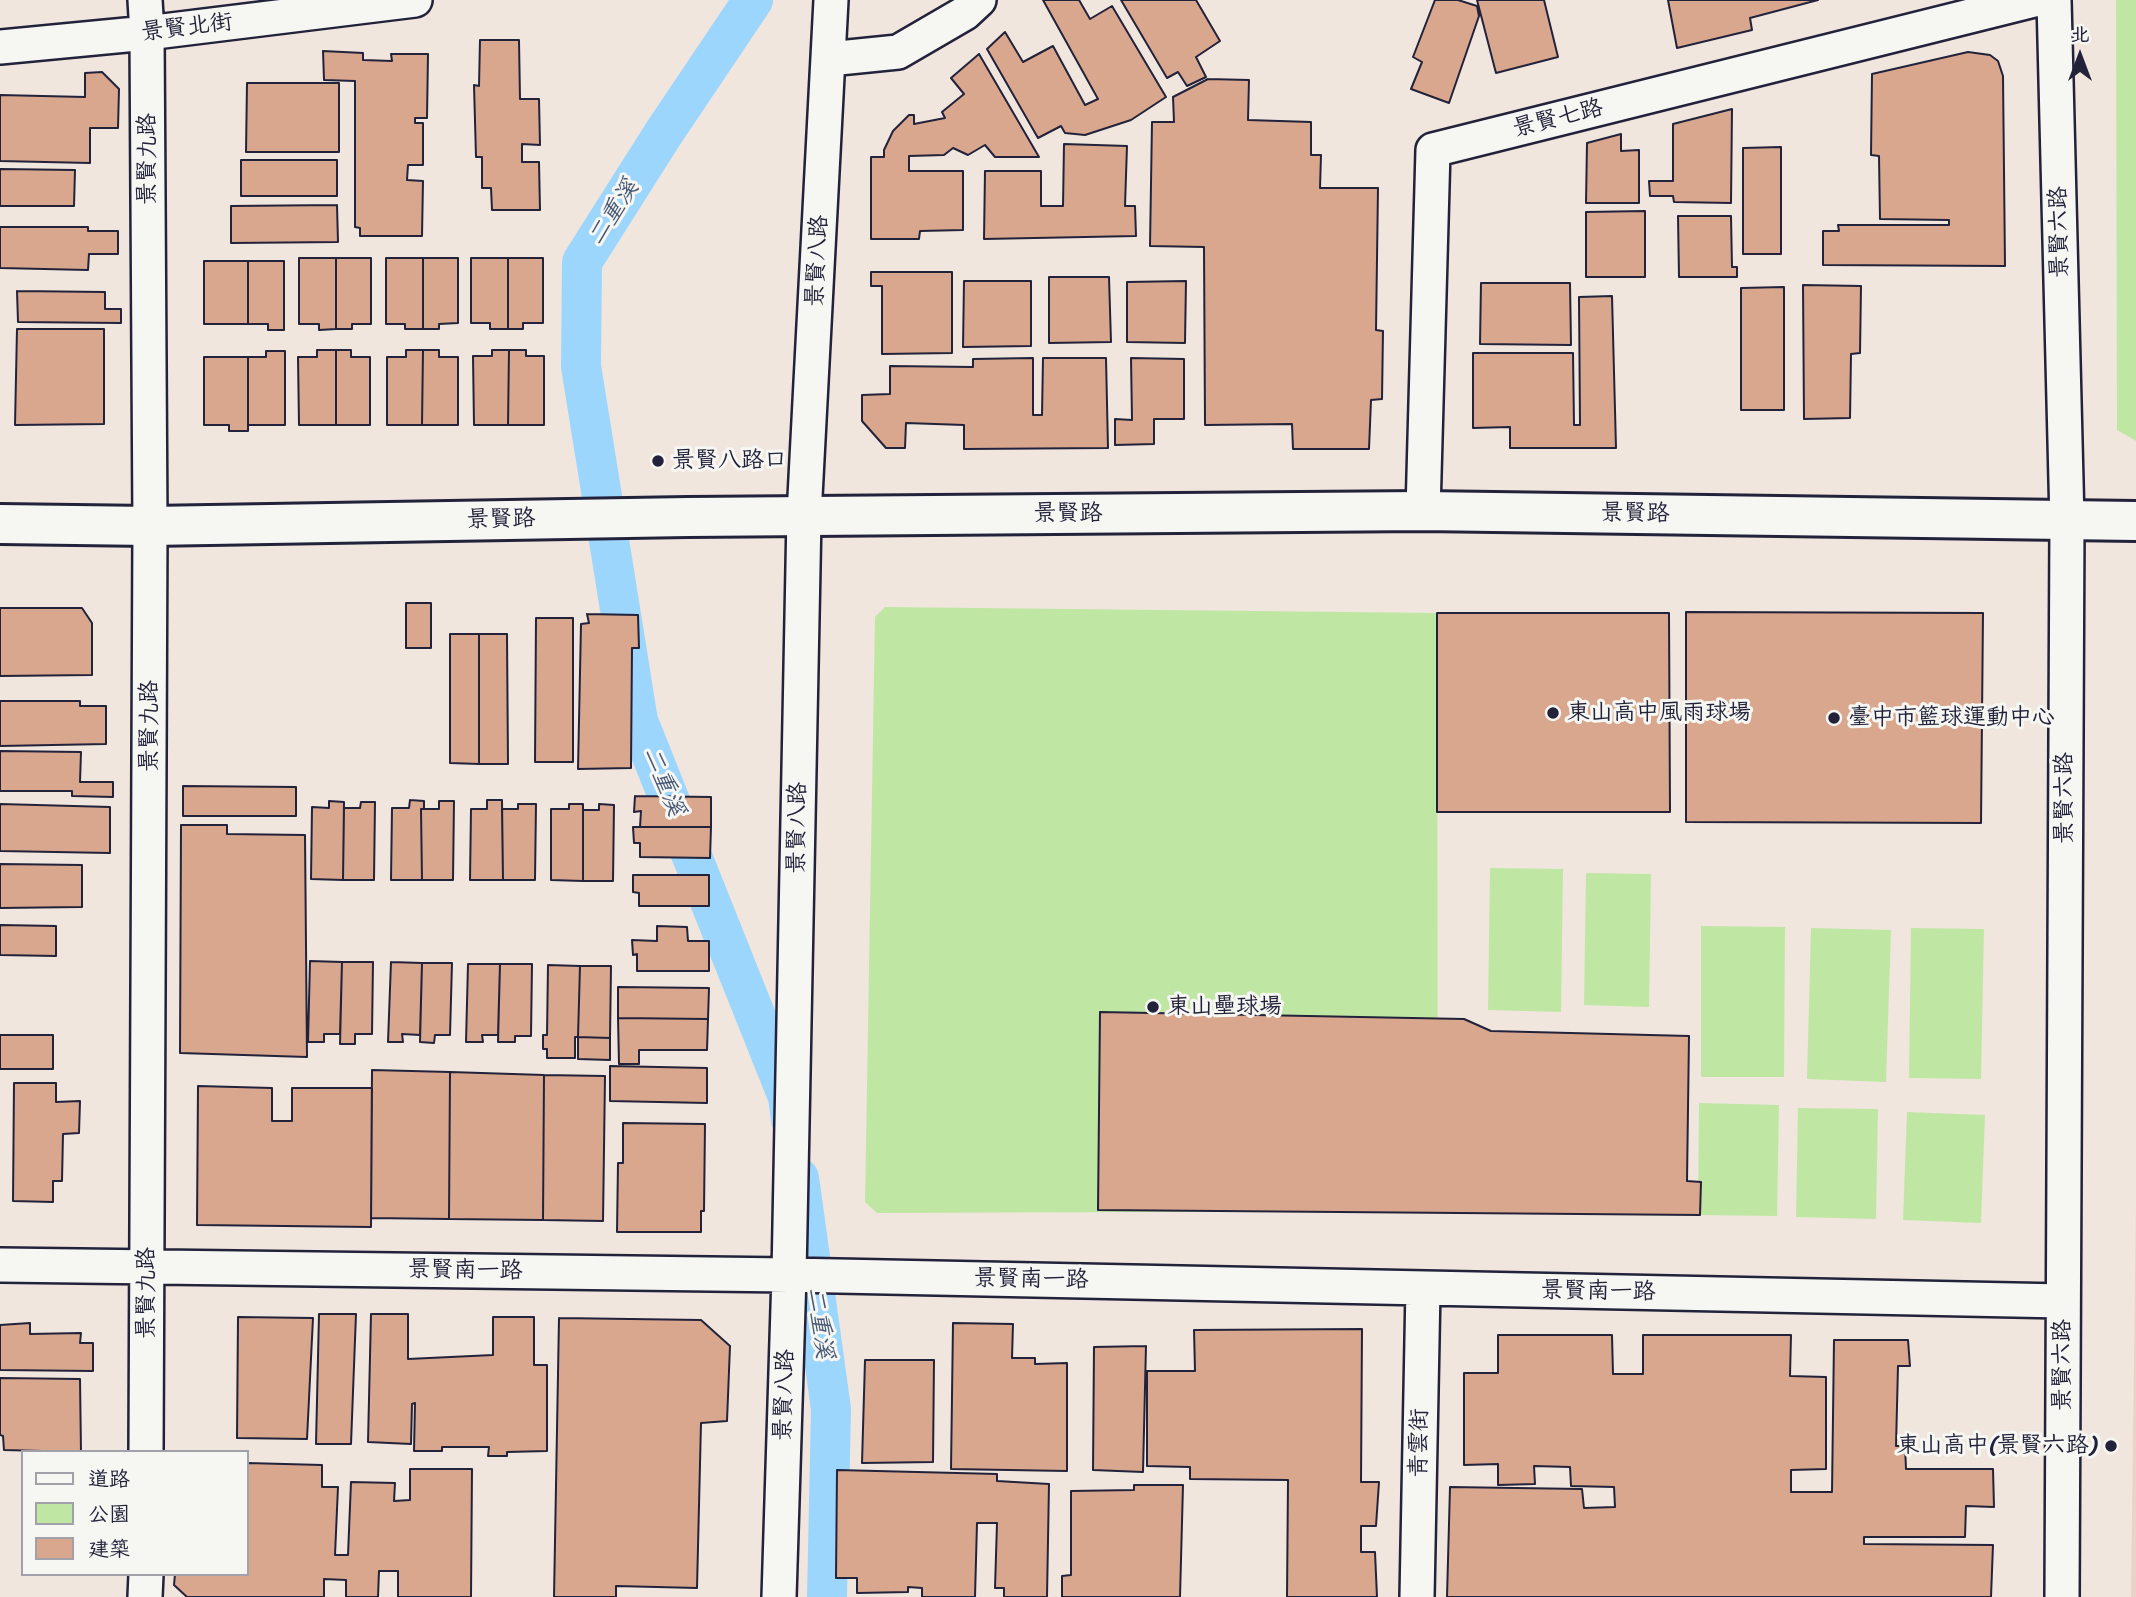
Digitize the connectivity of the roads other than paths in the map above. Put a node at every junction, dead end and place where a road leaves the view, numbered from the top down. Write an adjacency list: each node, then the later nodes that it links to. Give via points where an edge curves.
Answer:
1 (145, 0): 7 (street, 景賢九路)
2 (415, 0): 7 (street, 景賢北街)
3 (831, 0): 9 (street, 景賢八路)
4 (979, 0): 9 (street, via 898,52)
5 (2034, 0): 10 (street, 景賢七路, via 1433,150)
6 (2054, 0): 12 (street, 景賢六路)
7 (147, 33): 8 (street, 景賢北街); 15 (street, 景賢九路)
8 (0, 47)
9 (829, 59): 11 (street, 景賢八路)
10 (1423, 511): 11 (street, 景賢路); 12 (street, 景賢路)
11 (804, 516): 15 (street, 景賢路); 18 (street, 景賢八路)
12 (2067, 521): 13 (street, 景賢路); 20 (street, 景賢六路)
13 (2136, 521)
14 (0, 524): 15 (street, 景賢路)
15 (150, 526): 17 (street, 景賢九路)
16 (0, 1265): 17 (street, 景賢南一路)
17 (147, 1267): 18 (street, 景賢南一路); 21 (street, 景賢九路)
18 (789, 1275): 19 (street, 景賢南一路); 24 (street, 景賢八路)
19 (1423, 1289): 20 (street, 景賢南一路); 25 (street, 青雲街)
20 (2063, 1301): 26 (street, 景賢六路)
21 (146, 1450)
22 (146, 1576): 23 (street)
23 (145, 1597)
24 (779, 1597)
25 (1417, 1597)
26 (2062, 1597)

